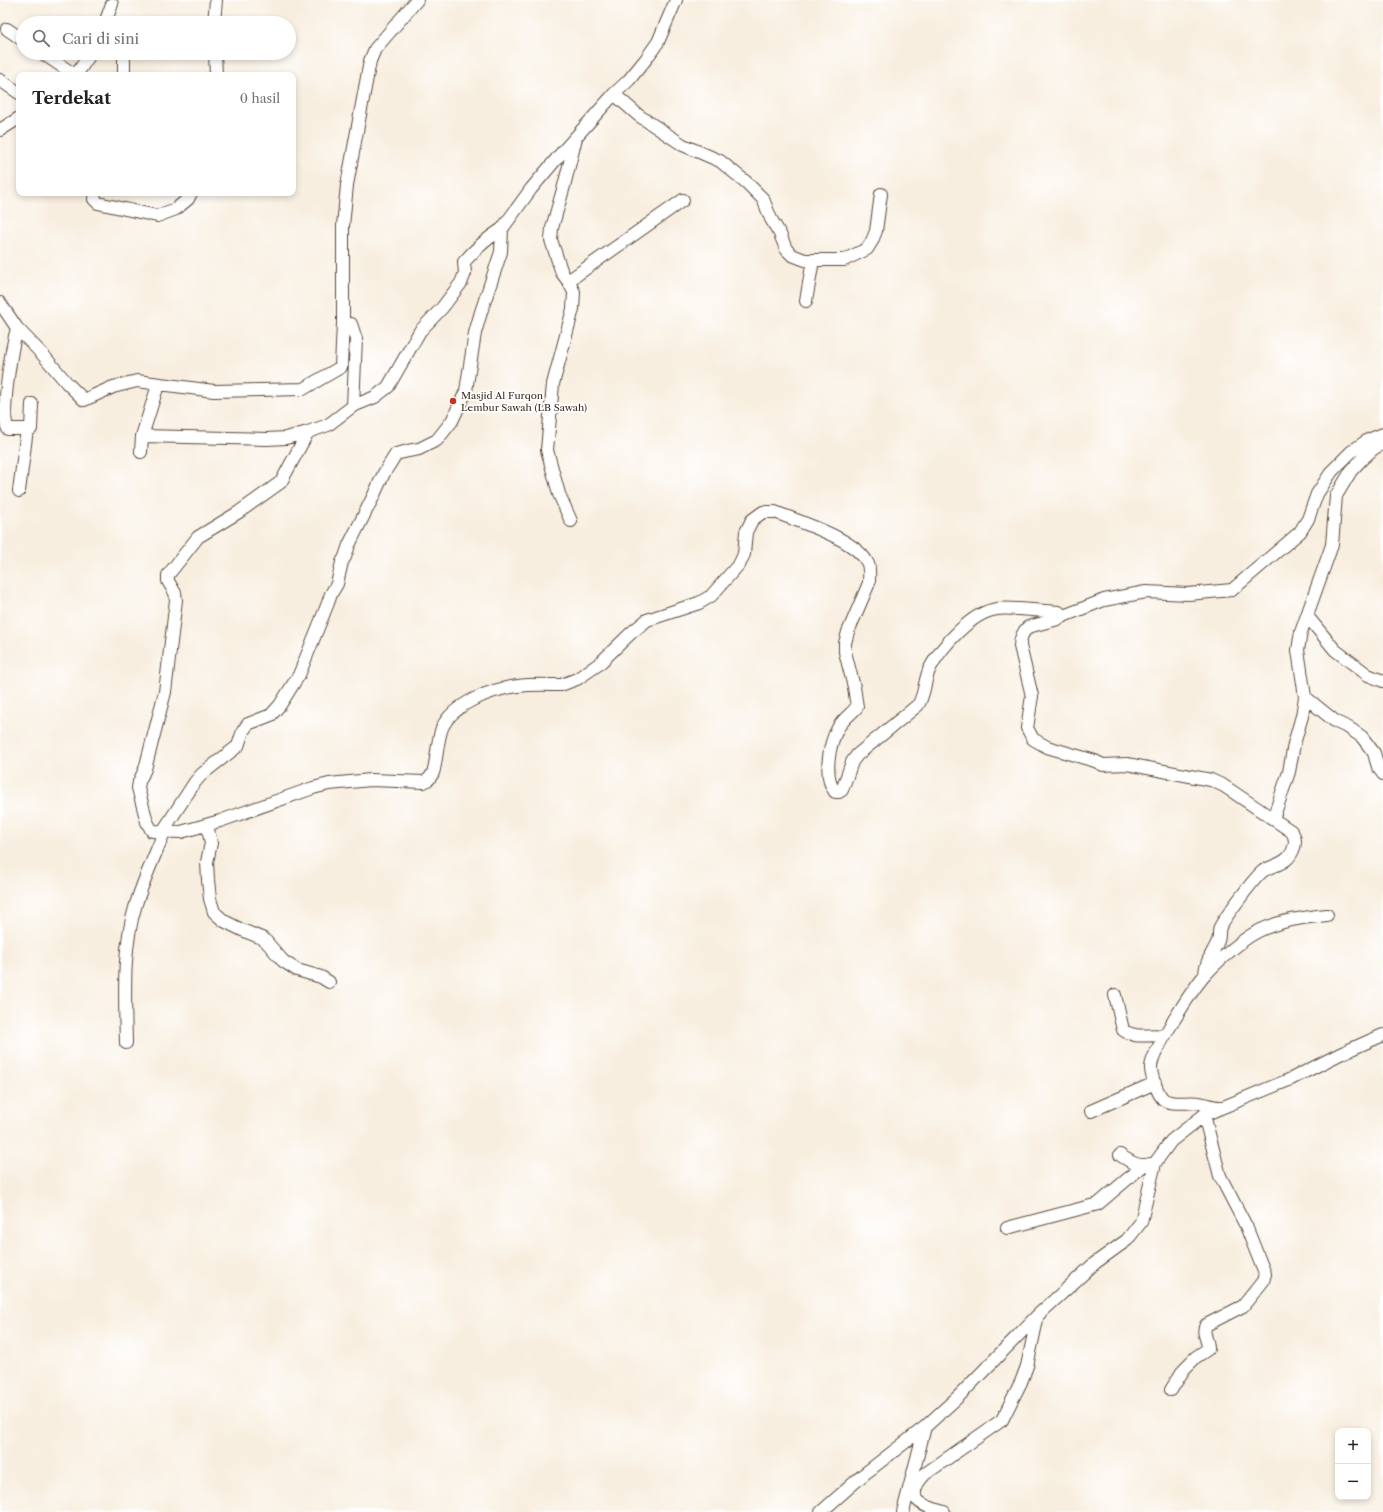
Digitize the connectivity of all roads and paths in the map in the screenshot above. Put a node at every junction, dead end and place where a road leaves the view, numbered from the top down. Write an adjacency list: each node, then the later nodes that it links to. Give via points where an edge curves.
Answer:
1 (216, 0): 6 (street)
2 (417, 0): 32 (street, via 375,49 370,61 345,199)
3 (676, 0): 19 (street, via 658,42 637,71)
4 (112, 4): 5 (street)
5 (108, 16)
6 (215, 16)
7 (7, 29): 8 (street)
8 (16, 35)
9 (53, 60): 13 (street)
10 (86, 60): 14 (street)
11 (124, 60): 15 (street)
12 (215, 60): 16 (street)
13 (71, 72)
14 (78, 72)
15 (124, 72)
16 (216, 72)
17 (0, 80): 18 (street)
18 (16, 91)
19 (614, 94): 22 (street); 28 (street, via 638,115 683,145 720,161 746,182 763,199 786,249 792,255)
20 (16, 120): 21 (street)
21 (0, 130)
22 (576, 137): 27 (street, via 531,189); 29 (street, via 551,240 562,273)
23 (881, 194): 28 (street, via 876,231 867,248 844,260)
24 (94, 196): 25 (street, via 98,203 157,216 176,209)
25 (190, 196)
26 (683, 200): 29 (street)
27 (502, 228): 37 (street, via 464,262 465,273 461,283 420,331 388,387 376,397); 54 (street, via 501,252 475,333 466,392 452,421 437,440 419,449 396,454 349,545 337,584 295,682 271,715 248,724 238,746 202,774)
28 (813, 260): 30 (street)
29 (568, 281): 46 (street, via 574,292 573,309 553,384 547,450 559,494)
30 (806, 301)
31 (0, 303): 33 (street)
32 (343, 324): 34 (street, via 341,367 303,389 214,391); 37 (street, via 351,324 356,339)
33 (17, 328): 34 (street, via 84,400 113,387 137,381); 36 (street, via 9,365)
34 (158, 385): 42 (street)
35 (32, 404): 39 (street, via 31,429)
36 (5, 405): 38 (street); 39 (street, via 8,429)
37 (352, 406): 40 (street, via 328,425)
38 (0, 428)
39 (27, 429): 45 (street)
40 (308, 432): 42 (street, via 286,438 259,439); 54 (street, via 281,482 198,537 168,575 176,600 165,692 138,788 148,826 152,831)
41 (1383, 434): 48 (street, via 1368,440 1351,452 1332,471 1317,494 1300,532 1232,590 1188,594 1146,592 1104,600)
42 (142, 436): 44 (street)
43 (1383, 443): 47 (street, via 1373,449 1351,471 1336,496 1332,544)
44 (141, 452)
45 (19, 491)
46 (571, 521)
47 (1307, 616): 49 (street, via 1335,650 1368,675); 50 (street, via 1298,650)
48 (1061, 617): 52 (street, via 1045,624 1028,627 1020,640 1032,696 1027,725 1031,736 1047,747 1103,765 1127,764 1211,780); 53 (street, via 1059,612 1001,608 978,615 946,643 938,655 925,679 918,706 857,755 842,790 835,792 828,764 831,741 838,727 857,707 845,643 869,583 868,565 863,556 846,542 775,512 763,512 749,525 744,554 738,566 716,592 705,600 647,620 599,664 568,683 518,686 489,693 465,704 442,728 432,774 424,782 371,780 329,784)
49 (1383, 681)
50 (1305, 697): 51 (street, via 1336,722 1362,737 1374,753); 52 (street, via 1289,772)
51 (1383, 774)
52 (1273, 819): 56 (street, via 1294,835 1292,853 1283,862 1263,871 1254,880 1224,921 1218,932 1219,940 1205,967)
53 (207, 824): 54 (street, via 181,832); 57 (street, via 211,843 207,862 208,880 214,912 224,921 264,939 283,961 297,970 321,977)
54 (164, 831): 61 (street, via 136,905 129,937 124,974)
55 (1327, 915): 56 (street, via 1276,923 1244,940)
56 (1205, 975): 60 (street)
57 (328, 982)
58 (1115, 995): 60 (street, via 1123,1030 1137,1037)
59 (1383, 1035): 63 (street)
60 (1163, 1036): 62 (street, via 1150,1067)
61 (126, 1043)
62 (1155, 1083): 63 (street, via 1158,1092 1168,1102 1199,1103); 64 (street)
63 (1223, 1108): 65 (street)
64 (1091, 1111)
65 (1204, 1115): 67 (street, via 1171,1141); 70 (street, via 1220,1176 1246,1226 1265,1274 1263,1281 1243,1306 1206,1325 1204,1331 1208,1350 1184,1369)
66 (1120, 1155): 67 (street, via 1129,1161)
67 (1149, 1164): 68 (street, via 1098,1204); 69 (street, via 1141,1222 1127,1240 1095,1263)
68 (1007, 1228)
69 (1038, 1315): 71 (street, via 959,1396); 74 (street, via 1027,1366 1002,1420 926,1474 916,1488 918,1501 922,1505)
70 (1171, 1390)
71 (924, 1427): 72 (street); 73 (street)
72 (821, 1512)
73 (903, 1512)
74 (944, 1512)

